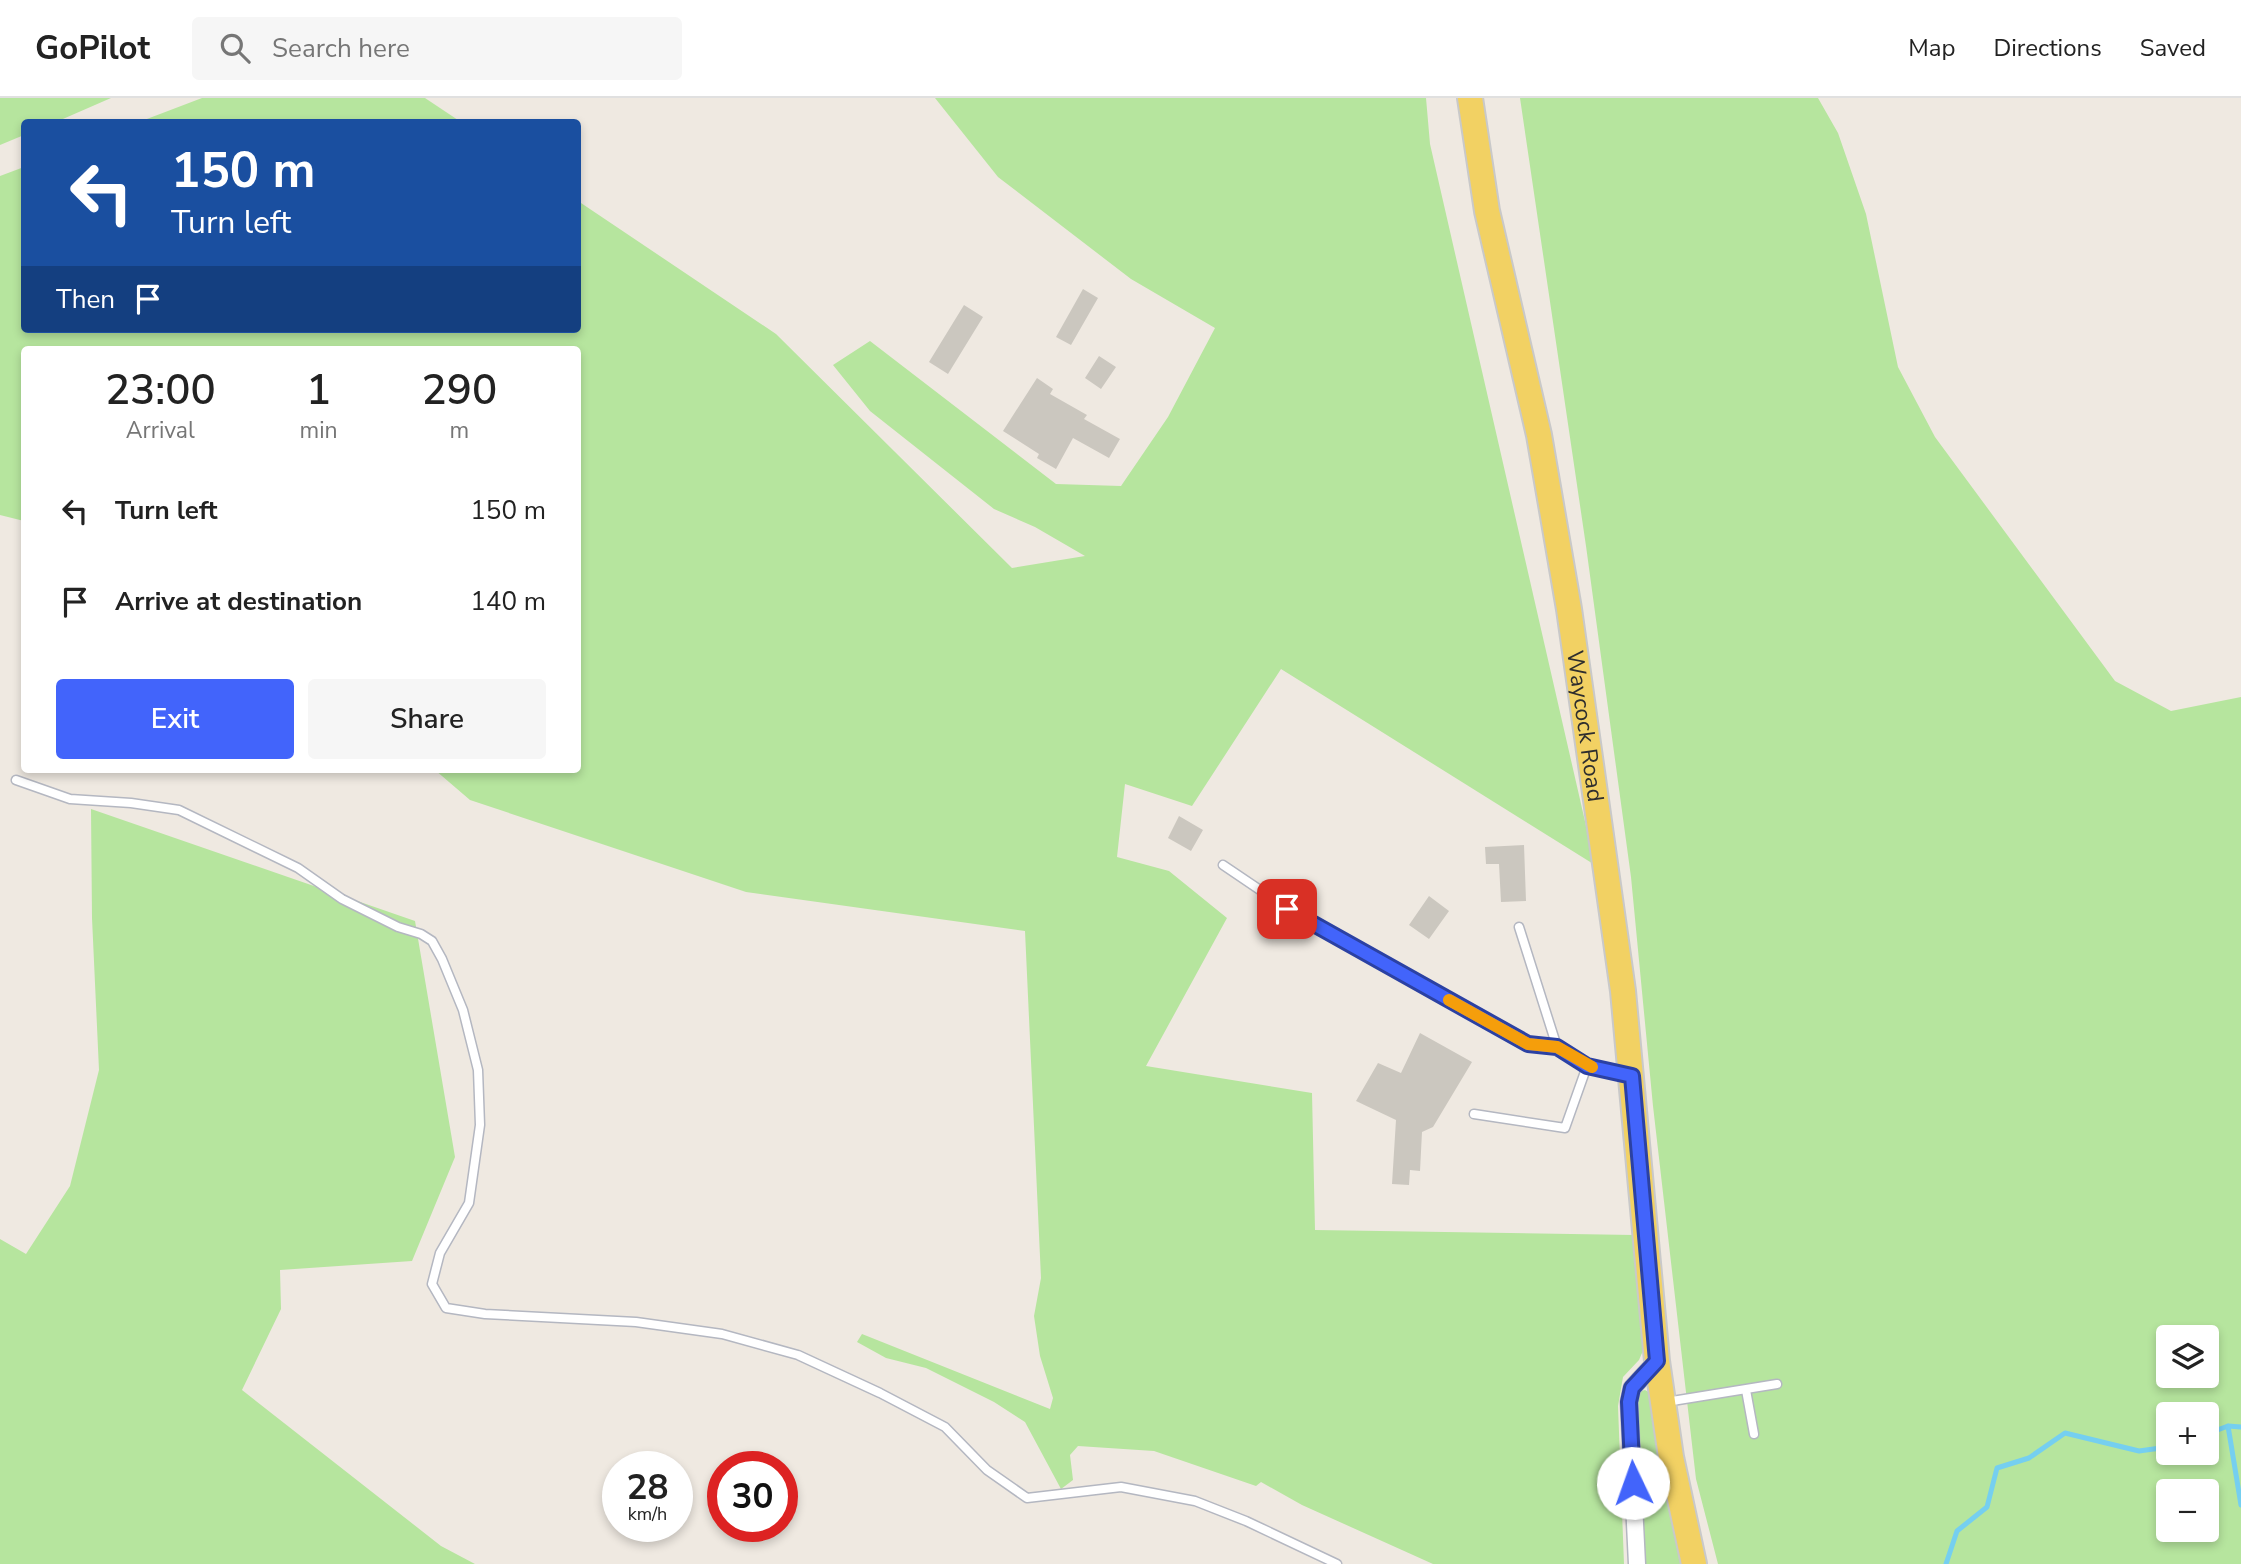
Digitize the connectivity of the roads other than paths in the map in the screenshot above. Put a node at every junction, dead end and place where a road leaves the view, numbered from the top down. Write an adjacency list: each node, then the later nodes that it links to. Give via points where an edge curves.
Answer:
1 (1470, 98): 7 (main road, Waycock Road, via 1490,224 1559,542)
2 (16, 780): 14 (lane, via 70,799 179,810 432,941 463,1010 478,1070 480,1125 469,1203 440,1253 432,1284 446,1308 636,1322 722,1334 798,1355 945,1427 988,1469 1027,1497 1121,1487 1195,1500)
3 (1223, 865): 5 (lane, via 1287,909 1528,1044)
4 (1519, 927): 5 (lane)
5 (1557, 1047): 6 (lane)
6 (1587, 1066): 7 (lane); 8 (lane, via 1565,1128)
7 (1632, 1076): 9 (main road, Waycock Road)
8 (1474, 1114)
9 (1657, 1361): 12 (main road, Waycock Road); 15 (street, via 1632,1388 1629,1402)
10 (1777, 1384): 11 (lane)
11 (1746, 1390): 12 (lane); 13 (lane)
12 (1663, 1403): 16 (main road, Waycock Road)
13 (1754, 1434)
14 (1337, 1564)
15 (1637, 1564)
16 (1694, 1564)

